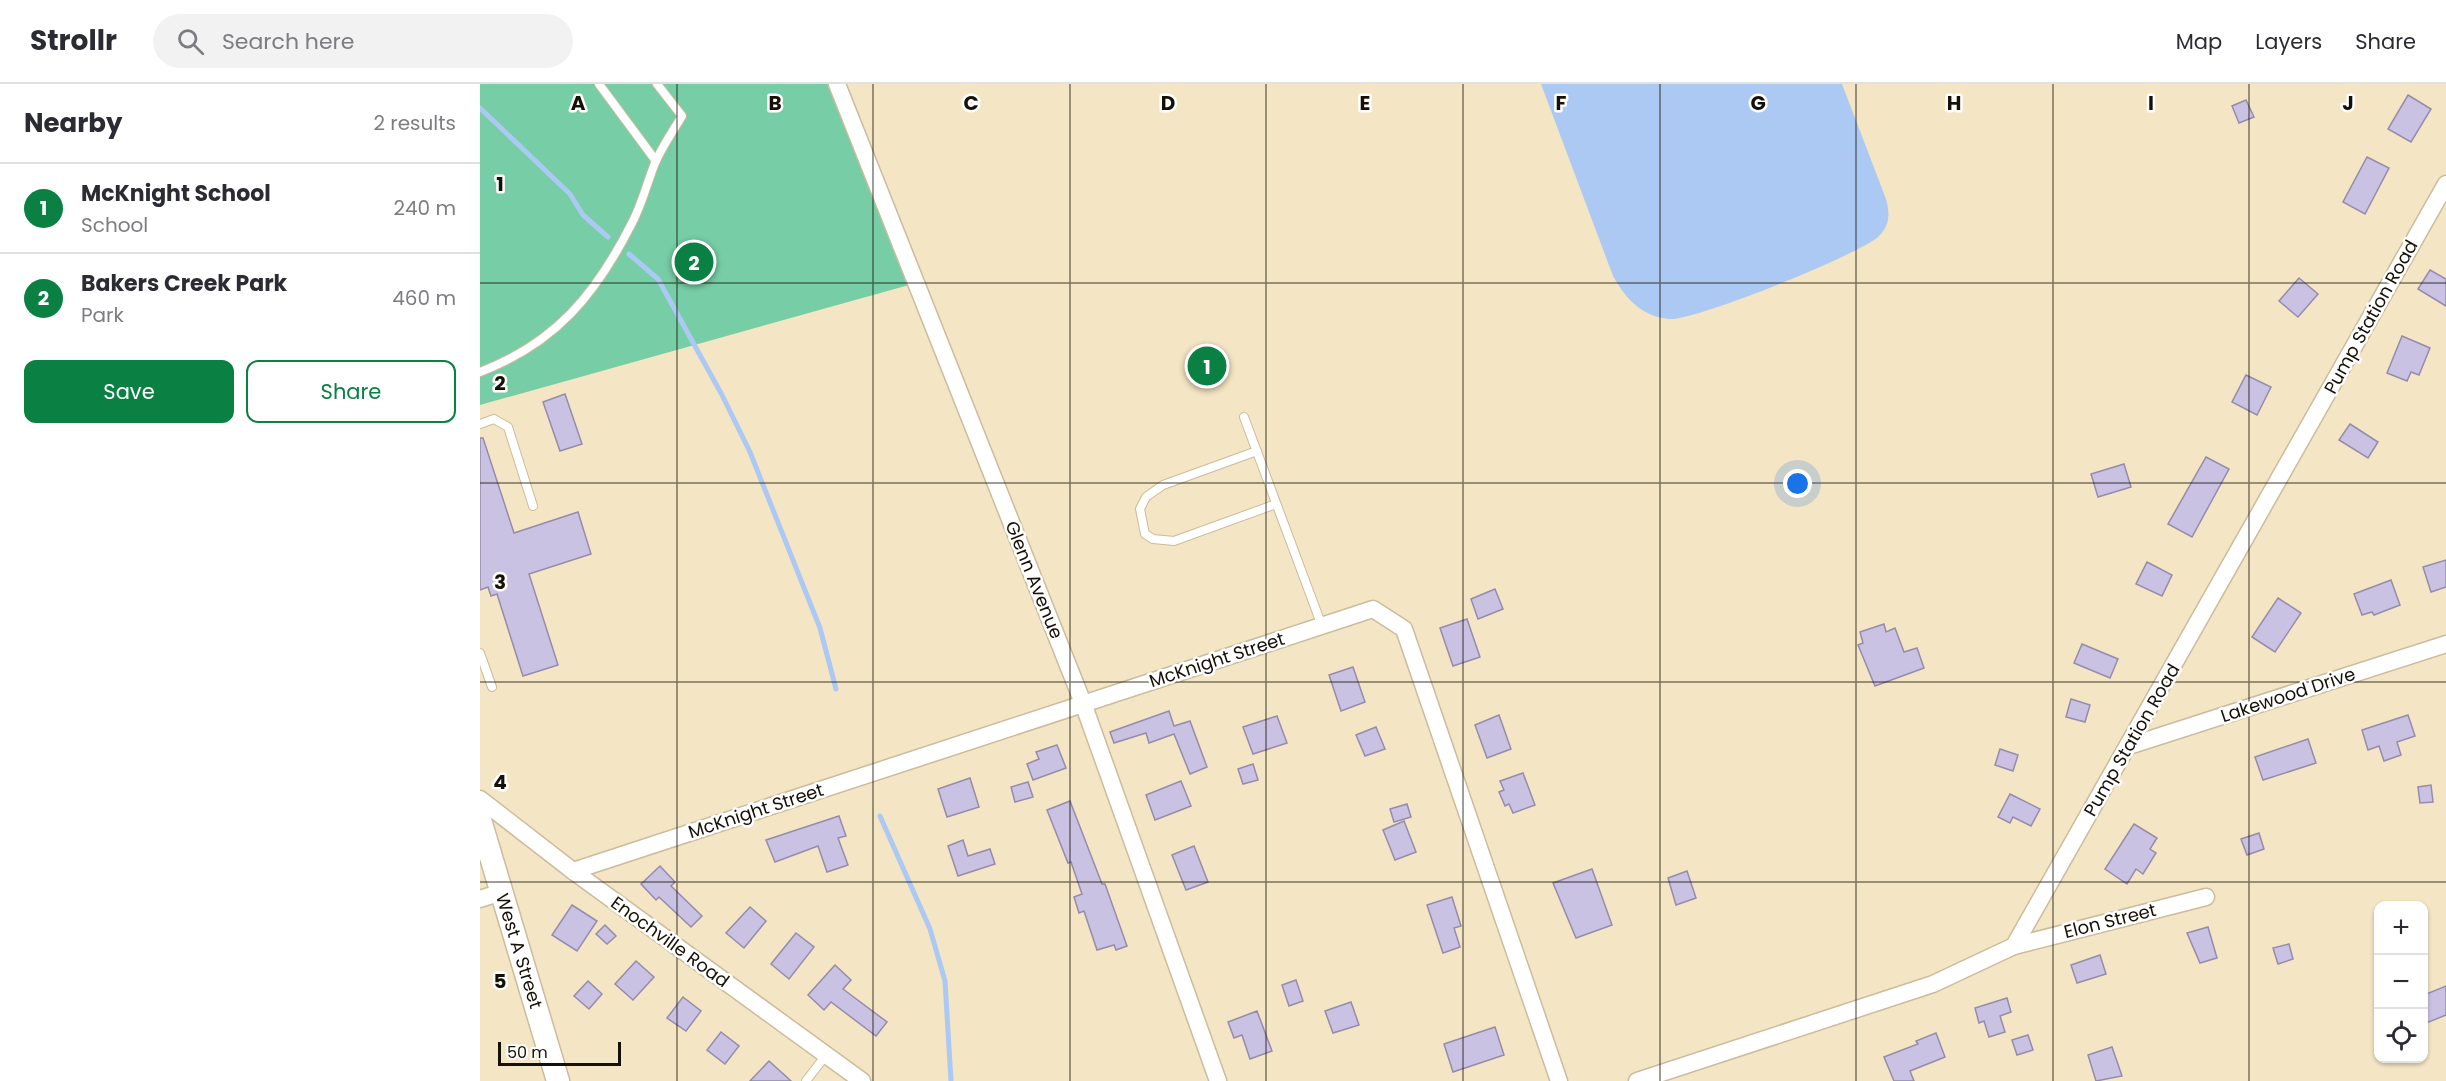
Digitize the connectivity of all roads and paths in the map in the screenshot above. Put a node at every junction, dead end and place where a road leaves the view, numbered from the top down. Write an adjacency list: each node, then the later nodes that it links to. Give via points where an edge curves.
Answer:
1 (599, 84): 4 (lane)
2 (657, 84): 4 (lane, via 682,116)
3 (837, 84): 16 (street, Glenn Avenue)
4 (656, 161): 6 (lane, via 632,224 582,301 558,329 531,348)
5 (2446, 184): 17 (street, Pump Station Road)
6 (480, 372)
7 (1244, 417): 9 (lane)
8 (480, 424): 11 (lane, via 494,419 508,427)
9 (1257, 451): 10 (lane); 10 (lane, via 1163,485 1146,496 1140,509 1145,534 1174,541)
10 (1276, 504): 12 (lane)
11 (533, 506)
12 (1322, 626): 16 (street, McKnight Street); 30 (street, McKnight Street, via 1373,609 1404,629)
13 (2446, 644): 17 (street, Lakewood Drive)
14 (480, 653): 15 (lane)
15 (492, 687)
16 (1083, 704): 20 (street, McKnight Street); 29 (street, Glenn Avenue)
17 (2129, 747): 24 (street, Pump Station Road)
18 (480, 799): 20 (street, Enochville Road)
19 (480, 820): 21 (street, West A Street, via 486,859)
20 (573, 871): 25 (street, Enochville Road)
21 (501, 892): 23 (street); 26 (street, West A Street)
22 (2206, 897): 24 (street, Elon Street)
23 (480, 899)
24 (2013, 946): 31 (street, via 1933,984)
25 (826, 1055): 27 (lane); 28 (street, Enochville Road)
26 (558, 1081)
27 (806, 1081)
28 (862, 1081)
29 (1218, 1081)
30 (1559, 1081)
31 (1637, 1081)

